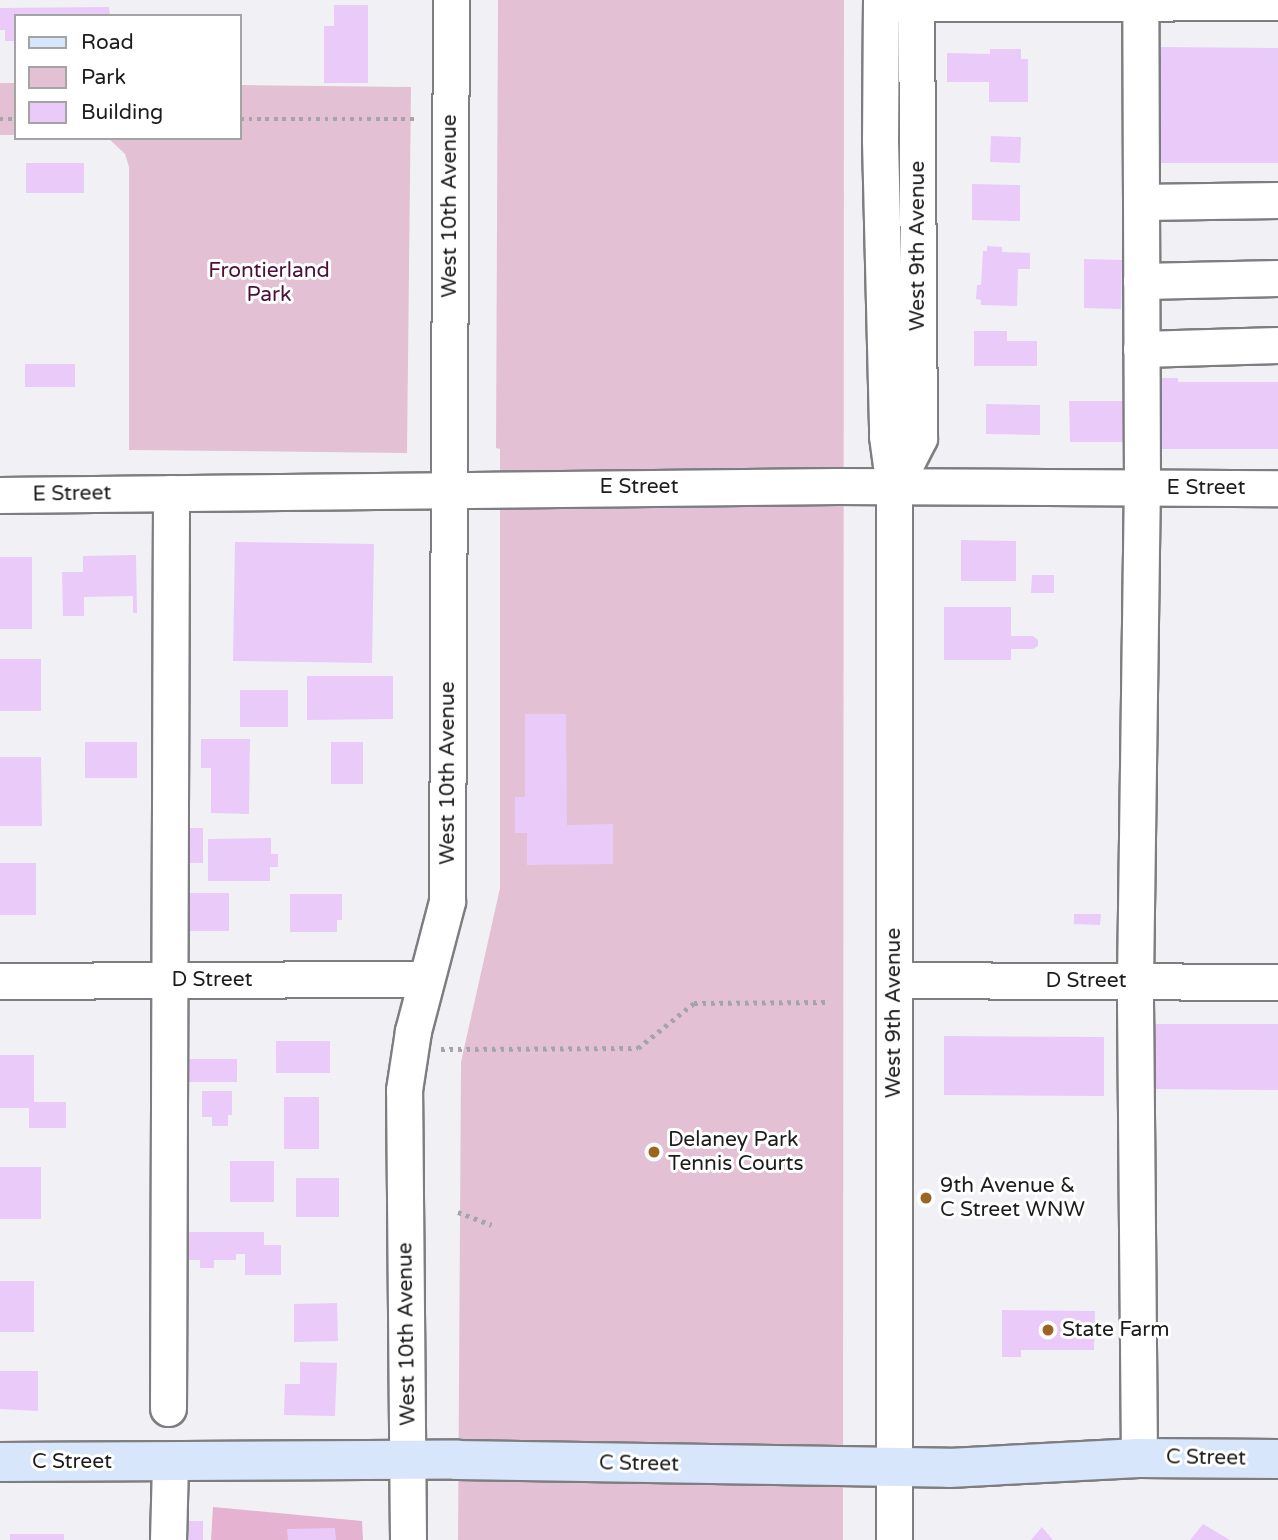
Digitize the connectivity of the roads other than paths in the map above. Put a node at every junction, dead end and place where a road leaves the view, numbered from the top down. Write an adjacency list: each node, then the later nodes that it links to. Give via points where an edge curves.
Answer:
1 (451, 0): 15 (street, West 10th Avenue)
2 (881, 1): 3 (street); 12 (street, West 9th Avenue, via 887,436)
3 (916, 1): 4 (street); 12 (street, West 9th Avenue, via 919,438)
4 (1140, 1): 5 (street); 7 (street)
5 (1278, 2)
6 (1278, 200): 7 (street)
7 (1141, 202): 9 (street)
8 (1278, 278): 9 (street)
9 (1141, 281): 11 (street)
10 (1278, 345): 11 (street)
11 (1141, 349): 13 (street)
12 (894, 487): 13 (street, E Street); 15 (street, E Street); 20 (street, West 9th Avenue)
13 (1142, 487): 14 (street, E Street); 22 (street)
14 (1278, 488)
15 (449, 489): 16 (street, E Street); 18 (street, West 10th Avenue, via 447,901)
16 (170, 493): 17 (street, E Street); 19 (street)
17 (0, 495)
18 (425, 979): 19 (street, D Street); 27 (street, West 10th Avenue, via 404,1090)
19 (167, 980): 21 (street, D Street); 24 (street)
20 (894, 980): 22 (street, D Street); 30 (street, West 9th Avenue)
21 (0, 981)
22 (1135, 981): 23 (street, D Street); 25 (street)
23 (1278, 982)
24 (167, 1408)
25 (1139, 1458): 26 (main road, C Street); 30 (main road, C Street)
26 (1278, 1459)
27 (408, 1460): 28 (main road, C Street); 30 (main road, C Street); 32 (street, West 10th Avenue)
28 (170, 1461): 29 (main road, C Street); 31 (street)
29 (0, 1462)
30 (894, 1467): 33 (street, West 9th Avenue)
31 (168, 1540)
32 (408, 1540)
33 (894, 1540)

